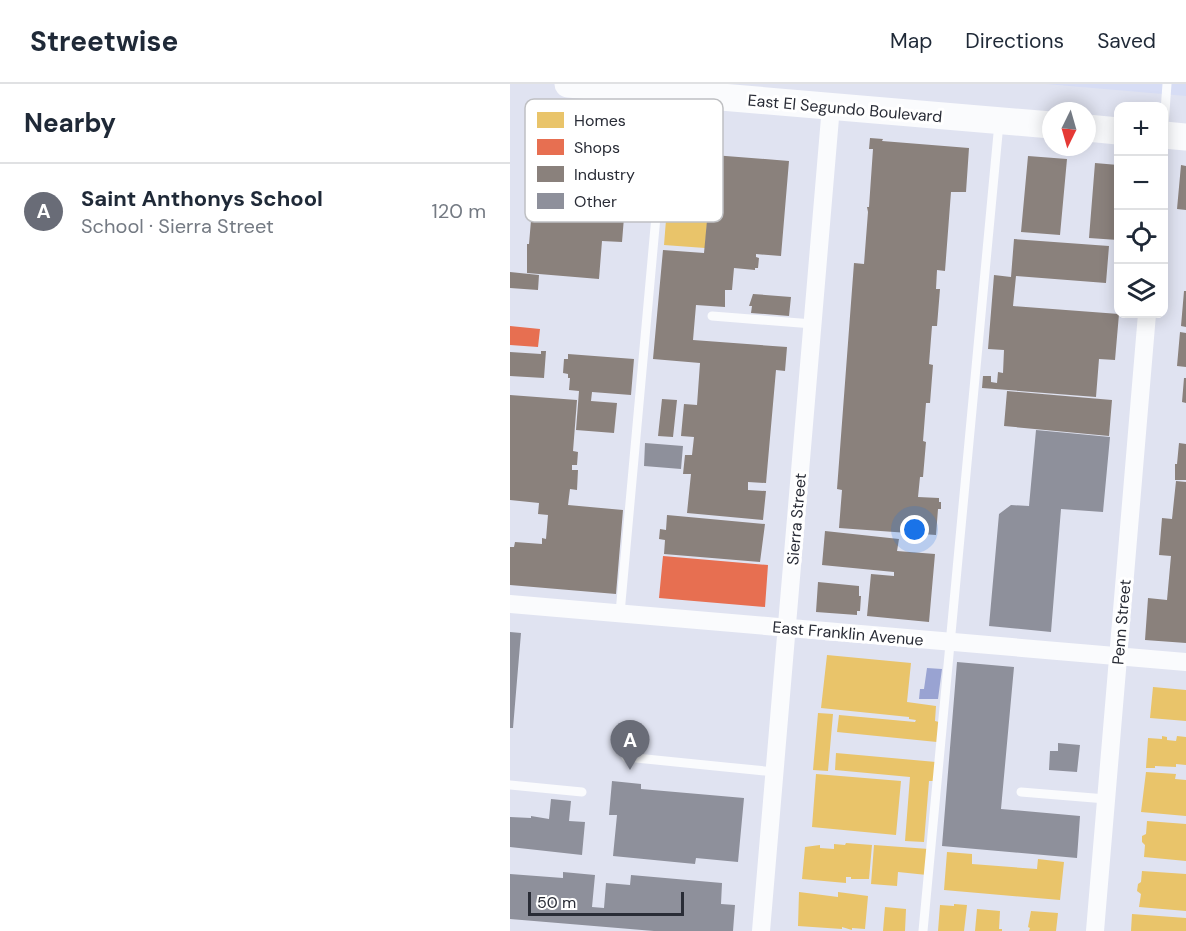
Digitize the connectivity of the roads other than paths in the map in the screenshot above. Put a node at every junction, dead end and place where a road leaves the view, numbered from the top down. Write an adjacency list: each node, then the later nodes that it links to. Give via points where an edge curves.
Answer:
1 (568, 84): 3 (main road, East El Segundo Boulevard)
2 (1167, 84): 5 (lane)
3 (667, 92): 4 (lane); 6 (main road, East El Segundo Boulevard)
4 (666, 99)
5 (1166, 102)
6 (831, 106): 7 (main road, East El Segundo Boulevard); 16 (street, Sierra Street)
7 (999, 121): 8 (main road, East El Segundo Boulevard); 20 (lane)
8 (1042, 124)
9 (1096, 129): 10 (main road)
10 (1114, 131)
11 (1168, 135): 12 (main road)
12 (1186, 137)
13 (655, 222): 18 (lane)
14 (712, 316): 16 (lane)
15 (1147, 318): 21 (street, Penn Street)
16 (813, 324): 19 (street, Sierra Street)
17 (510, 604): 18 (street, East Franklin Avenue)
18 (620, 613): 19 (street, East Franklin Avenue)
19 (787, 627): 20 (street, East Franklin Avenue); 24 (street, Sierra Street)
20 (951, 642): 21 (street, East Franklin Avenue); 30 (lane)
21 (1118, 656): 22 (street, East Franklin Avenue); 28 (street, Penn Street)
22 (1186, 662)
23 (626, 757): 24 (lane)
24 (775, 772): 29 (street, Sierra Street)
25 (510, 784): 26 (lane)
26 (582, 792)
27 (1021, 792): 28 (lane)
28 (1106, 799): 31 (street, Penn Street)
29 (761, 931)
30 (923, 931)
31 (1095, 931)

